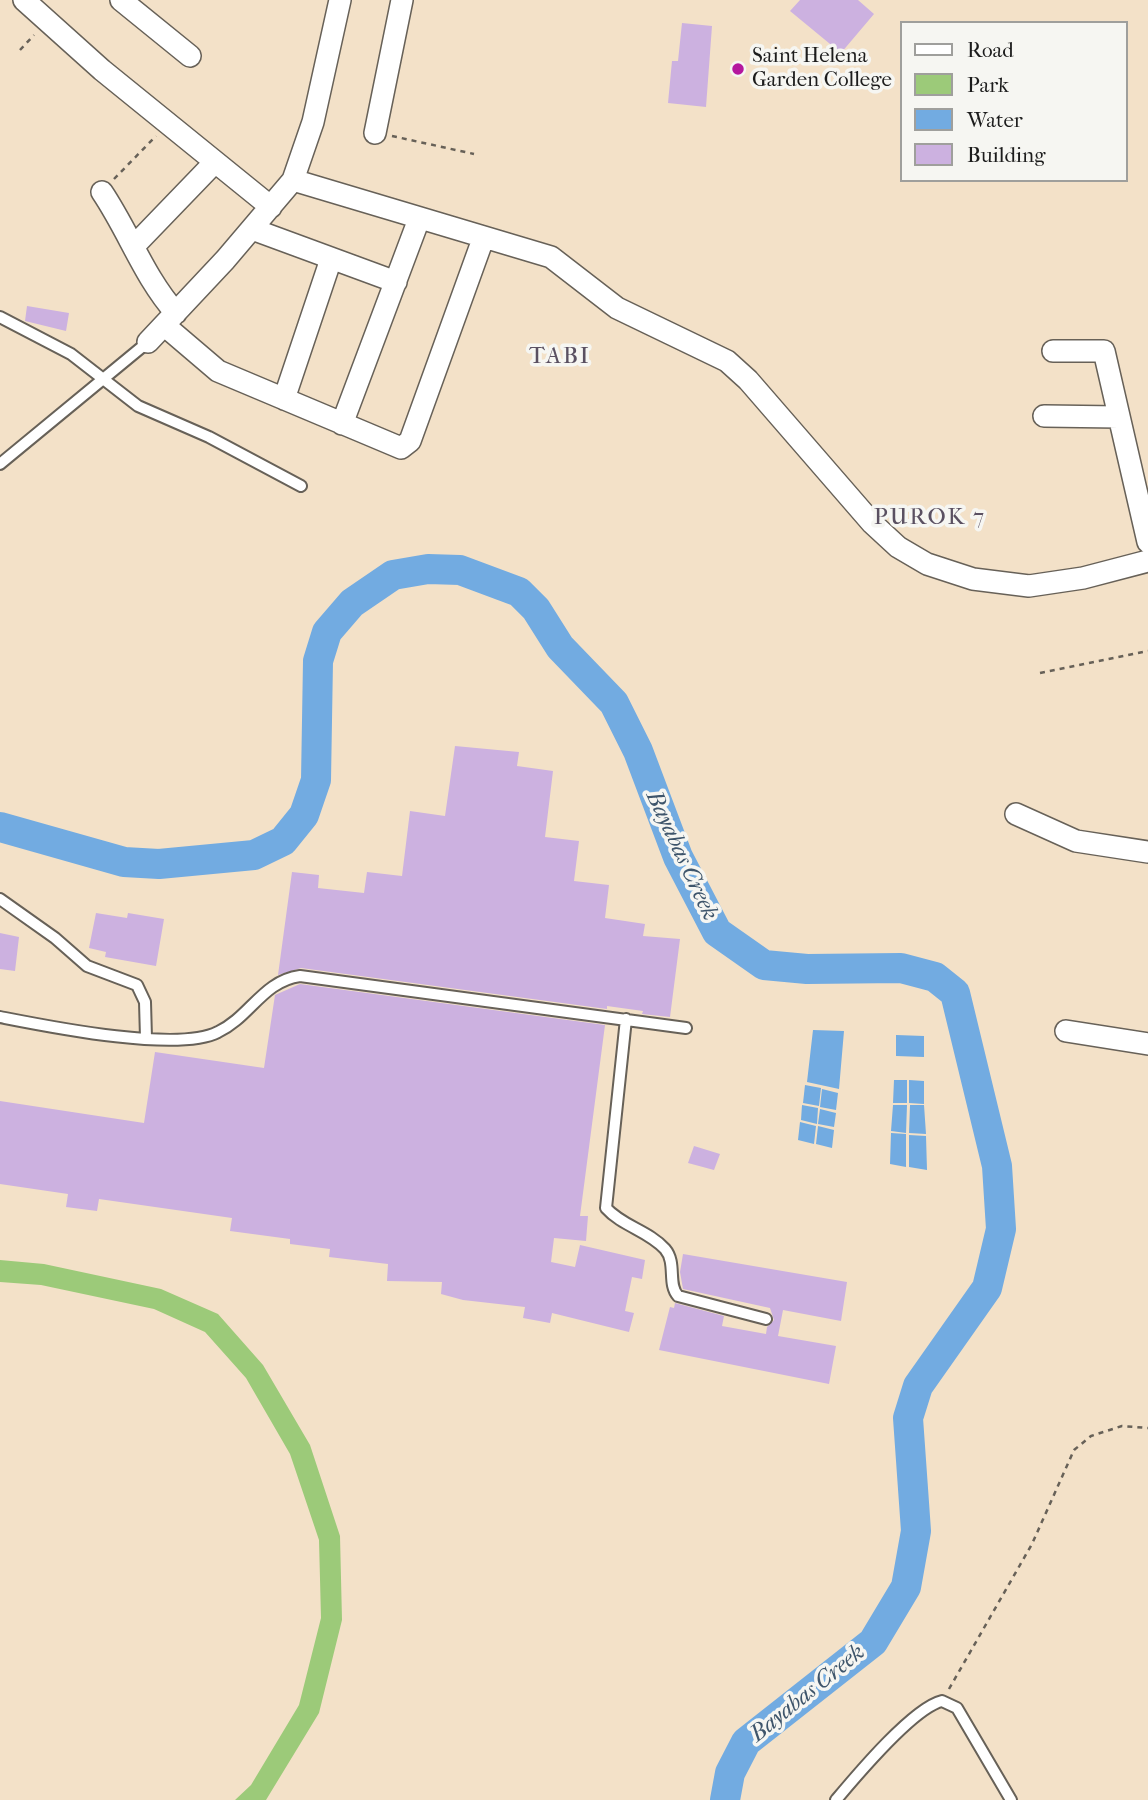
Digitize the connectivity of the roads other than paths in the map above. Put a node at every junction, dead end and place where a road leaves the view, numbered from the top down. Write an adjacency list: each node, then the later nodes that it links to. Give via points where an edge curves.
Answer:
1 (24, 0): 7 (street)
2 (121, 0): 5 (street)
3 (340, 0): 8 (street, via 313,122)
4 (402, 0): 6 (street)
5 (190, 56)
6 (375, 133)
7 (215, 162): 10 (street); 14 (street)
8 (293, 180): 10 (street); 11 (street)
9 (103, 192): 14 (street)
10 (271, 207): 12 (street)
11 (419, 219): 13 (street); 16 (street)
12 (252, 229): 15 (street); 18 (street)
13 (483, 239): 25 (street, via 410,441 395,448); 29 (street, via 551,257 617,308 727,361 872,523 898,547 928,564 973,579 1029,586 1083,579)
14 (134, 246): 18 (street)
15 (331, 259): 16 (street); 22 (street)
16 (396, 282): 25 (street)
17 (0, 317): 21 (lane, via 71,354)
18 (170, 319): 19 (street); 22 (street, via 218,371)
19 (148, 342): 21 (lane)
20 (1053, 351): 24 (street, via 1104,351)
21 (103, 380): 26 (lane); 27 (lane, via 138,406)
22 (284, 399): 25 (street)
23 (1044, 416): 24 (street)
24 (1119, 417): 28 (street)
25 (342, 424)
26 (0, 464)
27 (302, 486)
28 (1148, 542)
29 (1148, 561)
30 (1016, 814): 31 (street, via 1076,841)
31 (1148, 852)
32 (0, 899): 37 (lane, via 87,966 137,985 145,1002)
33 (0, 1017): 37 (lane)
34 (626, 1020): 35 (lane); 37 (lane, via 300,976 278,981 217,1033); 39 (lane, via 606,1208 664,1248 678,1296)
35 (686, 1028)
36 (1066, 1031): 38 (street)
37 (146, 1038)
38 (1148, 1044)
39 (766, 1319)
40 (836, 1800): 41 (lane, via 926,1708 942,1702 957,1707)
41 (1011, 1800)

